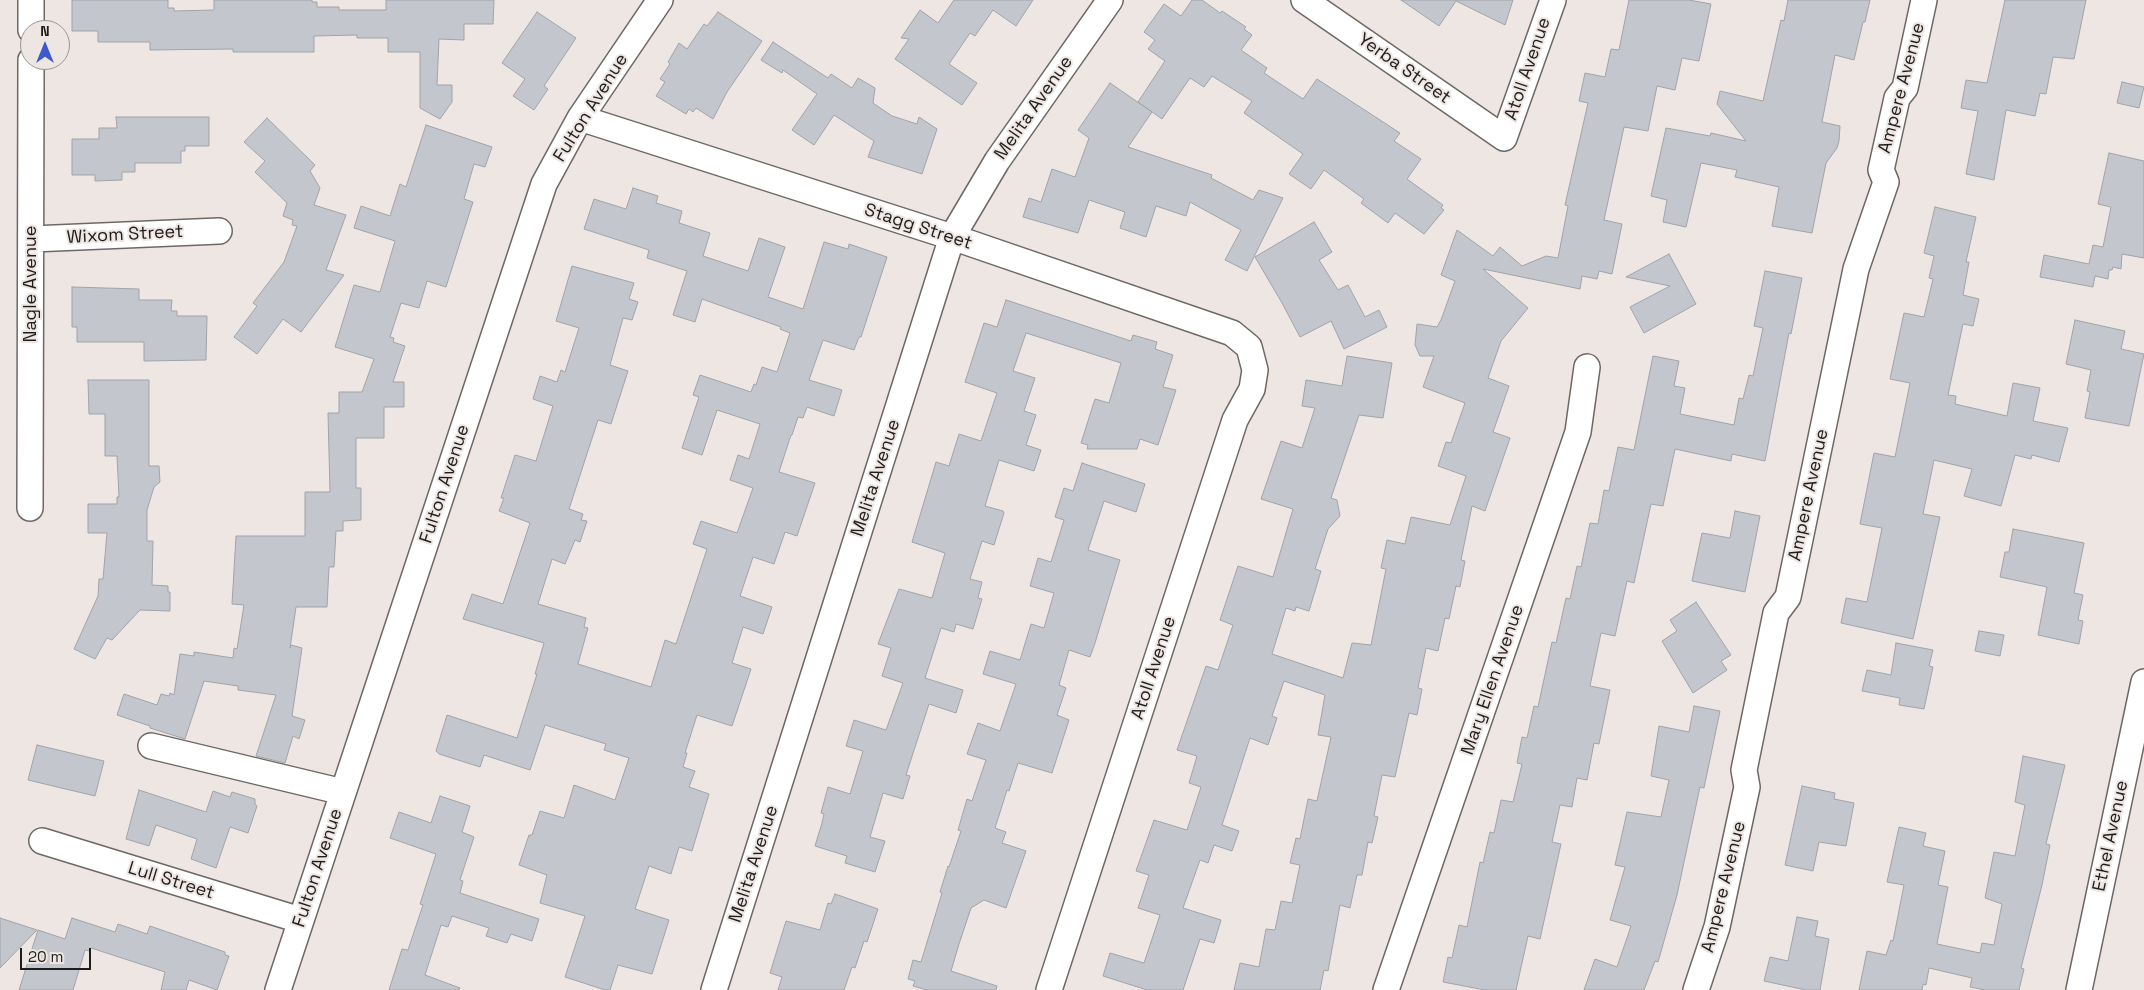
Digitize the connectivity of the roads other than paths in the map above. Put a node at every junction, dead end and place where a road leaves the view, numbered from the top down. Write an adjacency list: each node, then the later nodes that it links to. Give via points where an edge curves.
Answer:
1 (31, 0): 7 (street)
2 (1110, 0): 12 (street, Melita Avenue, via 997,161)
3 (1304, 0): 10 (street, Yerba Street)
4 (1552, 0): 10 (street, Atoll Avenue)
5 (1924, 0): 26 (street, Ampere Avenue, via 1905,88 1897,98 1881,170 1886,182 1856,269 1788,596 1776,613 1744,770 1746,787 1718,927)
6 (651, 3): 9 (street, Fulton Avenue)
7 (31, 20)
8 (31, 70): 13 (street, Nagle Avenue)
9 (580, 118): 12 (street, Stagg Street); 19 (street, Fulton Avenue, via 544,184)
10 (1504, 138)
11 (219, 231): 13 (street, Wixom Street)
12 (952, 237): 14 (street, Stagg Street, via 1232,333); 23 (street, Melita Avenue)
13 (32, 239): 16 (street, Nagle Avenue)
14 (1249, 347): 24 (street, Atoll Avenue, via 1255,370 1252,390 1235,420)
15 (1587, 367): 25 (street, Mary Ellen Avenue, via 1578,432)
16 (30, 508)
17 (2144, 682): 27 (street, Ethel Avenue)
18 (151, 746): 19 (street)
19 (343, 792): 21 (street, Fulton Avenue)
20 (42, 841): 21 (street, Lull Street)
21 (300, 920): 22 (street, Fulton Avenue)
22 (278, 990)
23 (714, 990)
24 (1049, 990)
25 (1386, 990)
26 (1696, 990)
27 (2079, 990)

